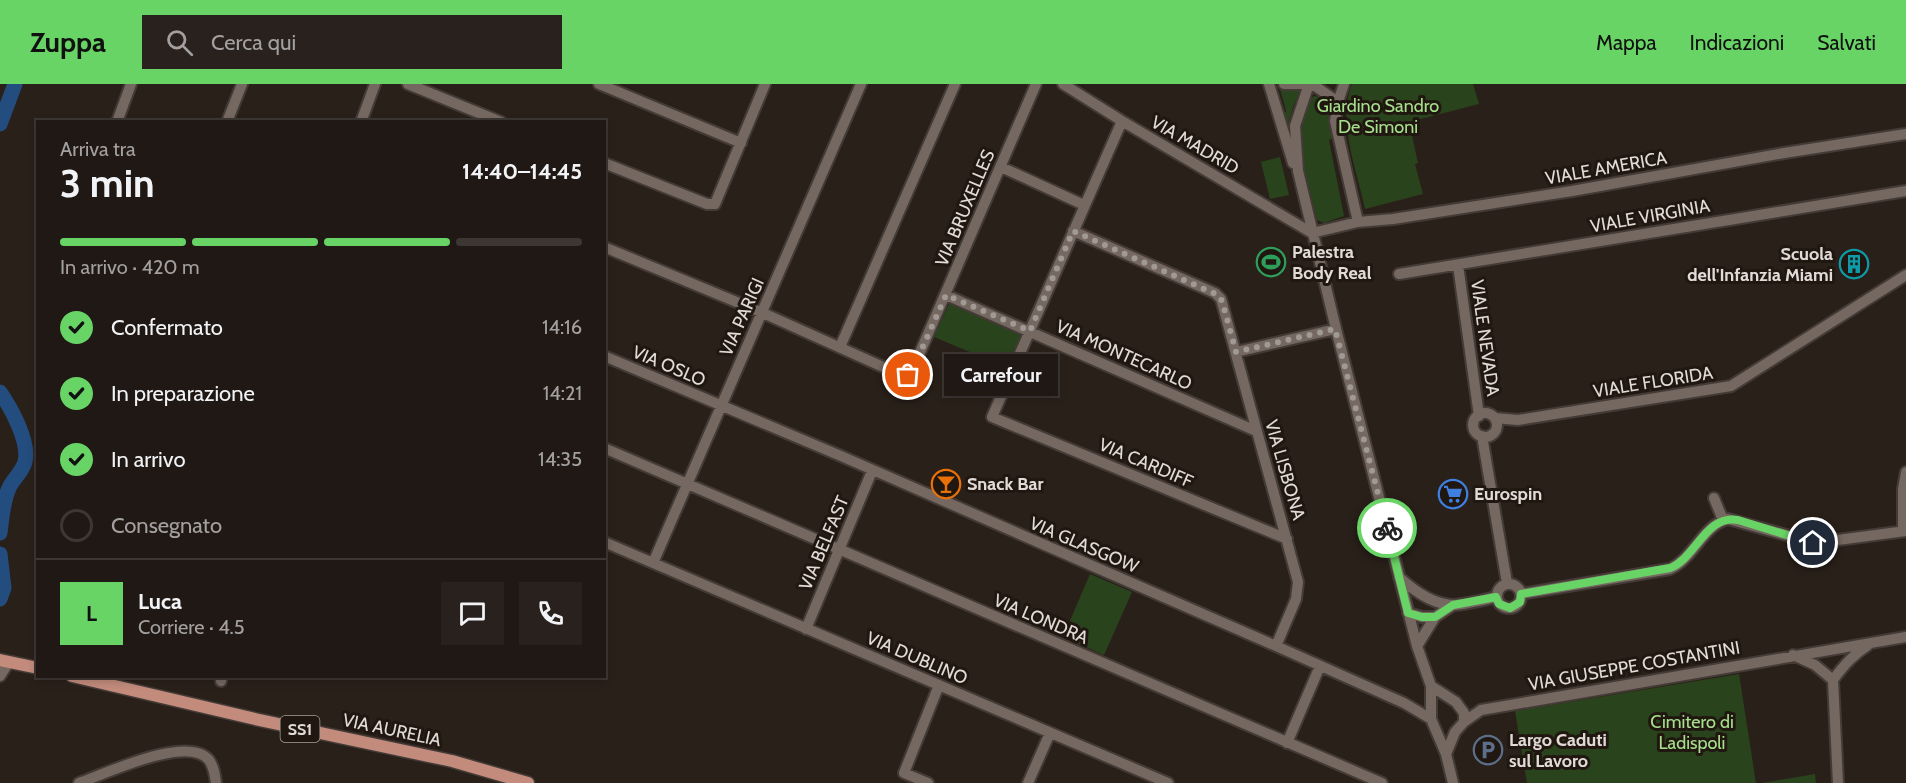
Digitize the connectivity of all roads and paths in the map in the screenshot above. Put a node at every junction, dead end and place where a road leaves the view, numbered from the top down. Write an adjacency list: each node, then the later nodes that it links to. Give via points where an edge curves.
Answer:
1 (131, 84): 17 (street)
2 (242, 84): 18 (street)
3 (375, 84): 19 (street)
4 (408, 84): 20 (street)
5 (599, 84): 23 (street)
6 (765, 84): 23 (street)
7 (861, 84): 37 (street, VIA PARIGI)
8 (955, 84): 40 (street)
9 (1036, 84): 25 (street, VIA BRUXELLES)
10 (1063, 84): 21 (street, VIA MADRID)
11 (1269, 84): 26 (street, via 1289,155)
12 (1284, 84): 13 (street)
13 (1301, 84)
14 (1310, 84): 16 (street); 26 (street, via 1294,126)
15 (1344, 84): 16 (street)
16 (1338, 102): 29 (street, via 1336,124)
17 (118, 120)
18 (228, 120)
19 (362, 120)
20 (496, 120)
21 (1122, 121): 28 (street); 31 (street, VIA MADRID)
22 (1906, 134): 29 (street, VIALE AMERICA, via 1527,198)
23 (741, 143): 24 (street, via 714,205)
24 (606, 164)
25 (1001, 166): 28 (street); 36 (street, VIA BRUXELLES)
26 (1298, 171): 31 (street)
27 (1906, 191): 33 (street, VIALE VIRGINIA)
28 (1084, 205): 30 (street)
29 (1358, 222): 31 (street, VIALE AMERICA)
30 (1073, 231): 39 (street); 41 (street, VIA LISBONA, via 1216,294 1222,301)
31 (1312, 233): 38 (street)
32 (606, 248): 37 (street)
33 (1458, 265): 34 (street, VIALE VIRGINIA); 44 (street, VIALE NEVADA)
34 (1399, 274)
35 (1906, 275): 46 (street, VIALE FLORIDA, via 1731,386)
36 (946, 295): 39 (street, VIA MONTECARLO); 40 (street, VIA BRUXELLES, via 908,375)
37 (763, 313): 40 (street); 43 (street, VIA PARIGI)
38 (1335, 329): 41 (street); 60 (street)
39 (1030, 331): 47 (street, VIA MONTECARLO); 56 (street, VIA CARDIFF, via 992,417)
40 (840, 347)
41 (1236, 352): 47 (street, VIA LISBONA)
42 (606, 357): 43 (street, VIA OSLO)
43 (721, 406): 50 (street, VIA GLASGOW); 52 (street, VIA PARIGI)
44 (1479, 416): 45 (street); 48 (street, via 1474,426 1477,434)
45 (1495, 418): 46 (street, VIALE FLORIDA); 48 (street, via 1497,423)
46 (1518, 420): 48 (street, VIALE FLORIDA)
47 (1256, 431): 56 (street, VIA LISBONA)
48 (1490, 434): 61 (street, via 1485,456)
49 (606, 449): 52 (street, VIA LONDRA)
50 (872, 471): 58 (street, VIA BELFAST); 71 (street, VIA GLASGOW)
51 (1906, 472): 55 (street)
52 (688, 483): 58 (street, VIA LONDRA); 59 (street, VIA PARIGI)
53 (1714, 498): 54 (street)
54 (1723, 520): 55 (street, via 1738,520 1815,543); 62 (street, via 1672,568)
55 (1905, 531)
56 (1287, 539): 71 (street, VIA LISBONA, via 1299,588)
57 (606, 543): 59 (street, VIA DUBLINO)
58 (839, 549): 68 (street, VIA BELFAST); 88 (street, VIA LONDRA)
59 (653, 563): 68 (street, VIA DUBLINO)
60 (1399, 577): 64 (street); 66 (street)
61 (1507, 583): 62 (street, via 1515,585); 63 (street)
62 (1521, 594): 63 (street, via 1520,602 1510,608 1499,604)
63 (1496, 597): 65 (street)
64 (1432, 600): 65 (street); 66 (street)
65 (1453, 605): 67 (street)
66 (1408, 613): 67 (street); 72 (street)
67 (1435, 617): 72 (street)
68 (806, 628): 80 (street, VIA DUBLINO)
69 (1906, 637): 70 (street, VIA GIUSEPPE COSTANTINI)
70 (1873, 642): 73 (street, VIA GIUSEPPE COSTANTINI); 79 (street, via 1856,652)
71 (1276, 646): 75 (street, VIA GLASGOW)
72 (1417, 646): 81 (street)
73 (1792, 655): 79 (street, via 1815,665); 83 (street, VIA GIUSEPPE COSTANTINI)
74 (4, 661): 76 (main road); 77 (street)
75 (1320, 666): 84 (street, VIA GLASGOW); 88 (street)
76 (36, 668)
77 (0, 676)
78 (81, 678): 93 (main road, VIA AURELIA / SS1, via 452,761)
79 (1833, 680): 98 (street)
80 (939, 685): 87 (street, VIA DUBLINO); 94 (street, via 904,773)
81 (1431, 687): 82 (street); 84 (street)
82 (1456, 703): 83 (street); 84 (street, via 1442,701 1434,706); 85 (street, via 1464,713)
83 (1481, 710): 85 (street)
84 (1432, 719): 86 (street, via 1444,733); 89 (street)
85 (1464, 722): 86 (street)
86 (1455, 732): 89 (street)
87 (1050, 733): 95 (street); 96 (street, VIA DUBLINO)
88 (1287, 743): 90 (street, VIA LONDRA)
89 (1446, 754): 97 (street)
90 (1374, 782)
91 (79, 783): 92 (street, via 147,758 187,752 210,761)
92 (216, 783)
93 (528, 783)
94 (928, 783)
95 (1028, 783)
96 (1168, 783)
97 (1453, 783)
98 (1838, 783)

